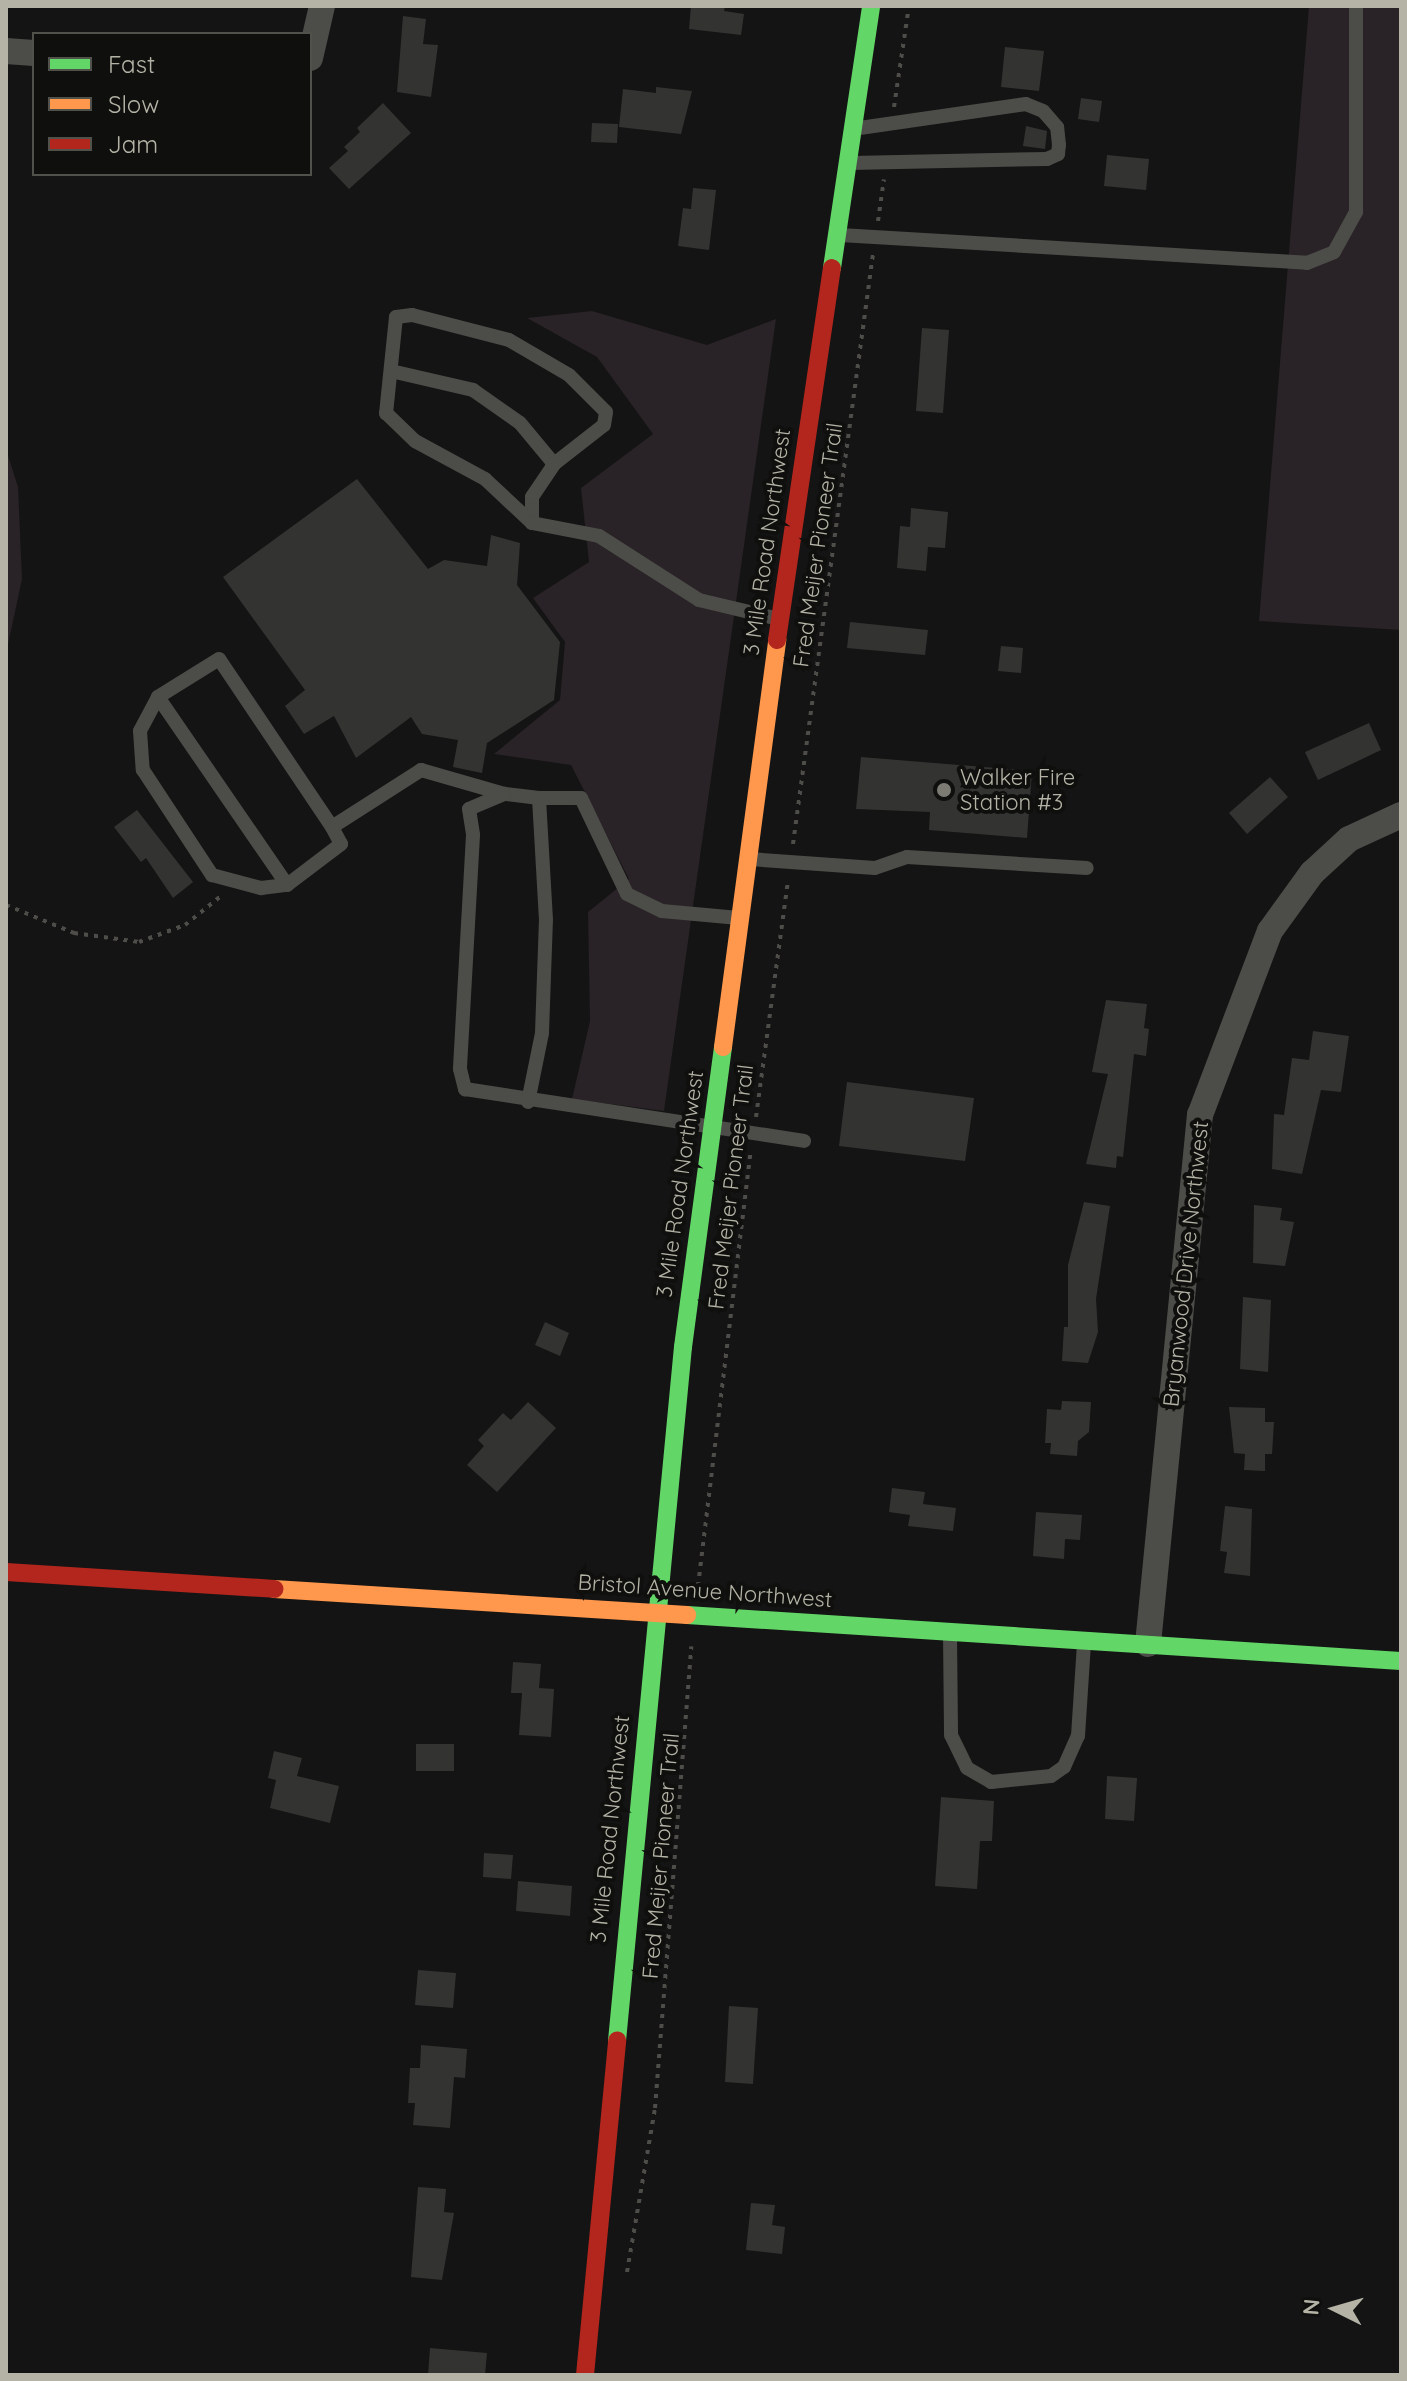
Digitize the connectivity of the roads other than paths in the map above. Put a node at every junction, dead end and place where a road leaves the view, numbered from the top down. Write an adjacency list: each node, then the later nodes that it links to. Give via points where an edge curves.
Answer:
1 (322, 6): 4 (street)
2 (871, 6): 7 (main road, 3 Mile Road Northwest)
3 (1356, 6): 9 (lane, via 1356,212 1334,252 1307,263)
4 (312, 49)
5 (6, 51): 6 (street)
6 (32, 53)
7 (853, 129): 8 (main road, 3 Mile Road Northwest); 8 (lane, via 1026,104 1043,111 1057,127 1058,154 1047,159)
8 (846, 163): 9 (main road, 3 Mile Road Northwest)
9 (836, 235): 13 (main road, 3 Mile Road Northwest)
10 (391, 371): 11 (lane, via 473,390 520,423); 11 (lane, via 396,317 412,315 509,340 569,375 606,412 604,425); 12 (lane, via 386,413 415,441 485,479)
11 (554, 464): 12 (lane, via 532,497)
12 (532, 523): 13 (lane, via 599,536 699,600)
13 (780, 619): 19 (main road, 3 Mile Road Northwest)
14 (158, 697): 18 (lane, via 219,659); 21 (lane); 21 (lane, via 140,731 143,770 212,875 261,888)
15 (504, 794): 16 (lane); 18 (lane, via 421,770); 23 (lane, via 469,809 473,835 460,1069 465,1089)
16 (539, 798): 22 (lane, via 581,798 627,894 662,911); 23 (lane, via 546,920 543,1019)
17 (1401, 815): 30 (street, Bryanwood Drive Northwest, via 1349,839 1312,873 1270,931 1200,1115)
18 (332, 827): 21 (lane, via 341,844)
19 (749, 859): 20 (lane, via 875,868 907,857); 22 (main road, 3 Mile Road Northwest)
20 (1087, 868)
21 (287, 885)
22 (739, 918): 24 (main road, 3 Mile Road Northwest)
23 (528, 1102): 24 (lane)
24 (713, 1127): 25 (lane); 27 (main road, 3 Mile Road Northwest)
25 (804, 1141)
26 (6, 1572): 27 (main road, Bristol Avenue Northwest)
27 (654, 1613): 28 (main road, Bristol Avenue Northwest); 32 (main road, 3 Mile Road Northwest)
28 (951, 1631): 29 (main road, Bristol Avenue Northwest); 29 (lane, via 951,1735 967,1768 991,1782 1051,1776 1064,1767 1078,1736)
29 (1084, 1639): 30 (main road, Bristol Avenue Northwest)
30 (1148, 1644): 31 (main road, Bristol Avenue Northwest)
31 (1401, 1661)
32 (585, 2375)

